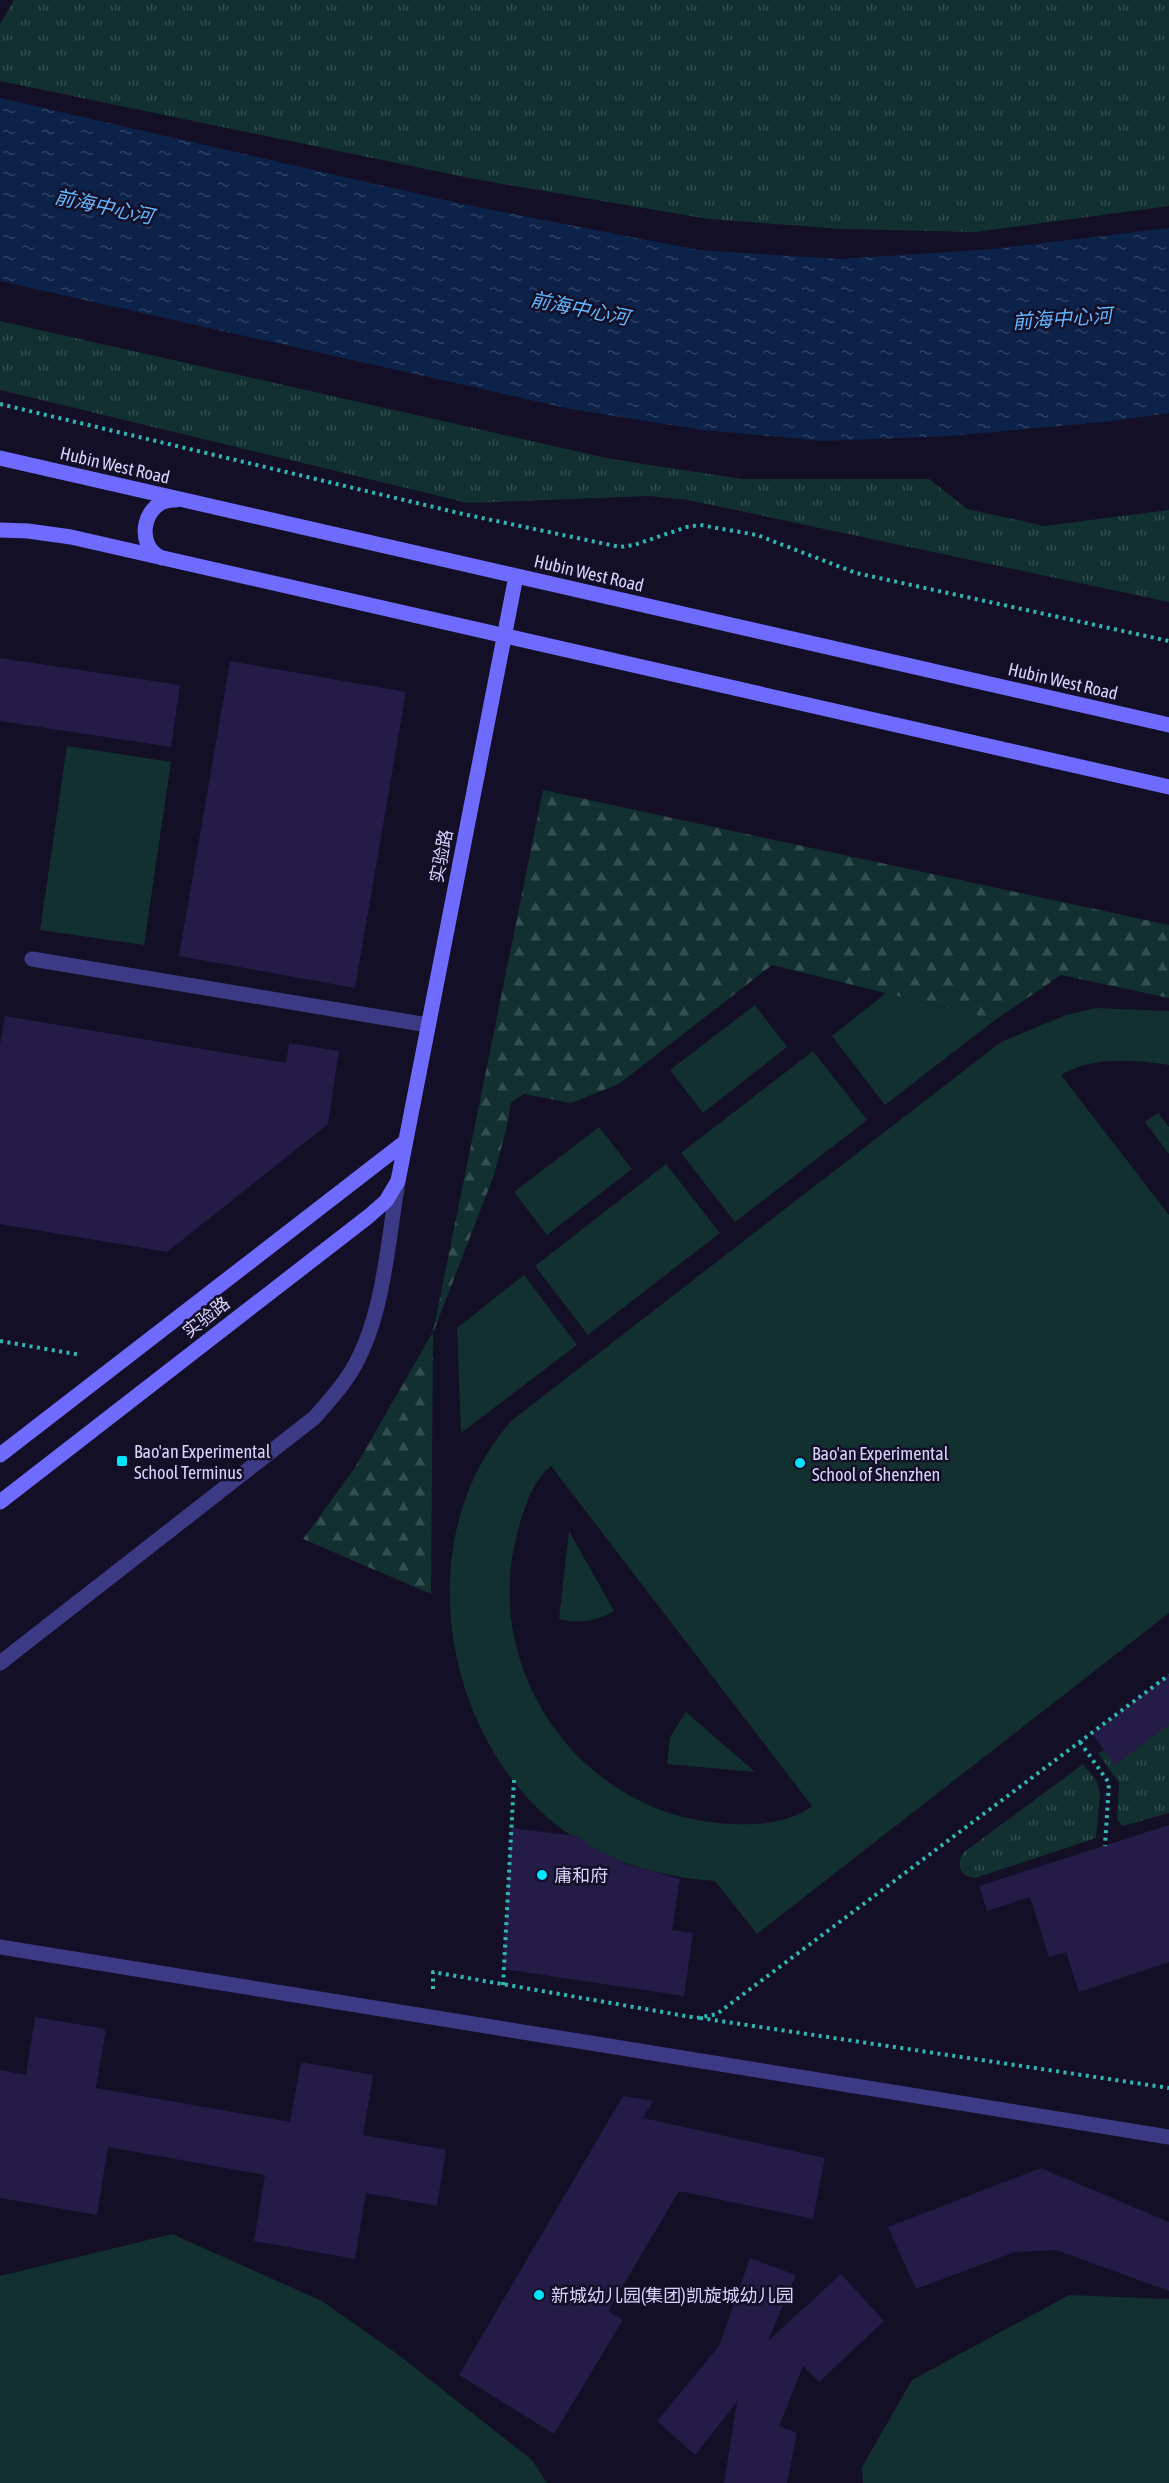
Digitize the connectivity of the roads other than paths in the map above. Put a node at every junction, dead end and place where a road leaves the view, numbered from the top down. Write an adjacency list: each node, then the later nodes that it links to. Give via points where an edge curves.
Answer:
1 (0, 458): 2 (main road, Hubin West Road)
2 (181, 501): 4 (main road, via 164,501 146,521 144,532 149,548); 5 (main road, Hubin West Road)
3 (0, 530): 4 (main road, via 70,537)
4 (164, 559): 6 (main road)
5 (516, 576): 6 (main road, 实验路); 7 (main road, Hubin West Road)
6 (504, 636): 8 (main road); 10 (main road, 实验路)
7 (1169, 725)
8 (1169, 787)
9 (32, 958): 10 (street)
10 (428, 1025): 11 (main road, 实验路)
11 (405, 1142): 12 (main road, 实验路); 13 (main road, 实验路)
12 (398, 1181): 14 (main road, 实验路, via 386,1201 369,1216); 15 (street, via 372,1325 356,1364 339,1390 314,1418)
13 (0, 1455)
14 (0, 1502)
15 (0, 1663)
16 (0, 1947): 17 (street)
17 (1169, 2137)

